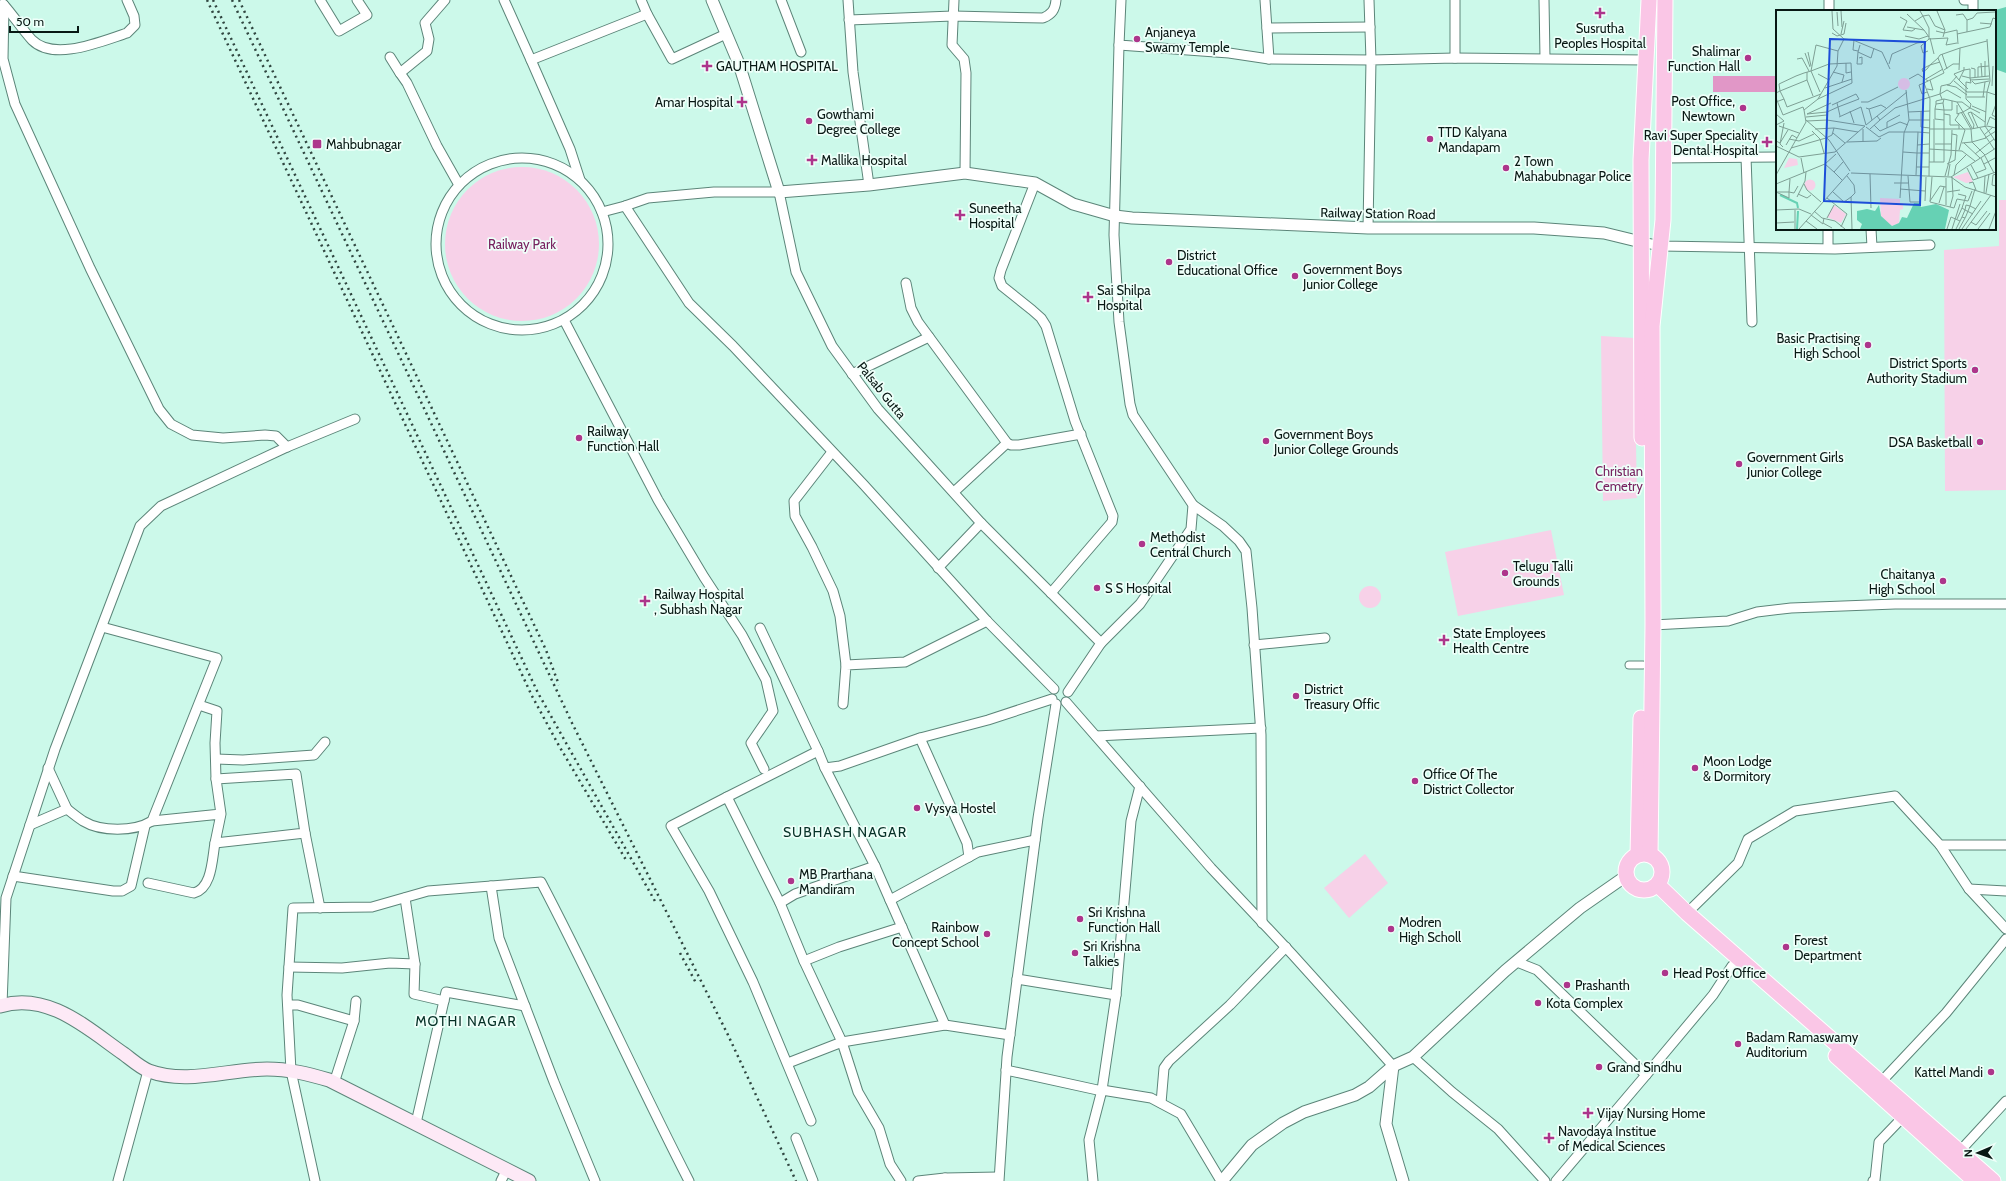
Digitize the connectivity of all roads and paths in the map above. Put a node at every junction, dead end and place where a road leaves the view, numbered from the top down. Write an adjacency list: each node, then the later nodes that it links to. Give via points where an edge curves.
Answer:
1 (127, 0): 20 (street, via 134,16 133,29 86,46 55,50 46,49 33,41)
2 (320, 0): 3 (street, via 339,31 367,15)
3 (357, 0)
4 (445, 0): 37 (street, via 425,23 429,39 427,51)
5 (504, 0): 34 (street)
6 (641, 0): 22 (street)
7 (712, 0): 27 (street)
8 (781, 0): 29 (street)
9 (848, 0): 24 (street)
10 (954, 0): 23 (street)
11 (1056, 0): 23 (street, via 1055,8 1050,15 1043,18)
12 (1121, 0): 28 (street)
13 (1265, 0): 26 (street)
14 (1369, 0): 25 (street)
15 (1455, 0): 32 (street)
16 (1544, 0): 33 (street)
17 (1648, 0): 36 (highway)
18 (1665, 0): 40 (highway)
19 (1964, 0): 21 (street, via 1973,0)
20 (2, 2): 67 (street, via 3,59 15,104 90,268 159,409 171,424 192,435 223,438 265,434 276,436)
21 (1973, 10)
22 (647, 14): 27 (street, via 672,59); 34 (street)
23 (953, 16): 24 (street); 41 (street, via 952,45 964,59 966,73)
24 (849, 20): 45 (street, via 853,72)
25 (1370, 27): 26 (street); 35 (street)
26 (1267, 28): 31 (street)
27 (726, 34): 46 (street, via 739,64)
28 (1119, 45): 31 (street); 49 (street)
29 (801, 52)
30 (390, 57): 37 (street)
31 (1269, 58): 35 (street)
32 (1455, 58): 33 (street); 35 (street)
33 (1545, 58): 36 (street)
34 (531, 60): 42 (street, via 570,149)
35 (1371, 60): 50 (street)
36 (1646, 60): 53 (highway)
37 (400, 73): 44 (street)
38 (1746, 157): 39 (street); 40 (street); 56 (street)
39 (1776, 157)
40 (1663, 158): 55 (highway, via 1664,220)
41 (965, 173): 43 (street); 45 (street)
42 (580, 180): 44 (street, via 558,165 532,158 506,159 480,168); 48 (street)
43 (1035, 183): 49 (street, Railway Station Road, via 1073,204); 65 (street, via 999,278 1002,286 1041,318 1046,326)
44 (459, 185): 60 (street, via 442,214 437,235 438,257 442,271 455,297 471,313 490,324 514,330 540,329)
45 (869, 185): 46 (street)
46 (779, 192): 47 (street, via 714,192 648,198); 63 (street, Palsab Gutta, via 796,272 832,346)
47 (625, 206): 48 (street); 68 (street, via 689,303)
48 (602, 212): 60 (street, via 608,232 604,273 594,292 581,308)
49 (1115, 216): 50 (street, Railway Station Road); 70 (street, via 1119,322 1133,415)
50 (1368, 228): 53 (street, Railway Station Road, via 1534,228 1604,233)
51 (1828, 230): 58 (street)
52 (1871, 230): 57 (street)
53 (1640, 242): 55 (street); 110 (highway, via 1636,665)
54 (1930, 245): 57 (street)
55 (1661, 246): 56 (street); 76 (highway, via 1652,326)
56 (1748, 246): 58 (street); 61 (street)
57 (1872, 247): 58 (street)
58 (1828, 248)
59 (906, 282): 62 (street, via 910,308)
60 (564, 320): 97 (street, via 658,500 742,635 766,680 773,711 751,743)
61 (1752, 322)
62 (929, 337): 63 (street); 66 (street)
63 (852, 374): 69 (street, Palsab Gutta, via 878,409)
64 (355, 419): 67 (street)
65 (1081, 434): 66 (street, via 1011,446); 73 (street, via 1113,516 1112,522)
66 (1007, 443): 69 (street)
67 (287, 447): 77 (street, via 161,506 140,526)
68 (832, 452): 72 (street); 82 (street, via 794,501 795,516 832,591 840,616)
69 (954, 492): 71 (street, Palsab Gutta)
70 (1193, 505): 80 (street, via 1191,529 1140,604); 81 (street, via 1223,526 1246,551)
71 (982, 523): 72 (street); 73 (street, Palsab Gutta)
72 (938, 568): 75 (street)
73 (1051, 593): 80 (street, Palsab Gutta)
74 (2006, 604): 76 (street, via 1895,604 1784,609 1757,612 1728,622)
75 (987, 621): 82 (street, via 905,662); 83 (street)
76 (1653, 625): 110 (highway)
77 (102, 627): 88 (street, via 217,658); 95 (street)
78 (760, 628): 93 (street)
79 (1325, 638): 81 (street)
80 (1101, 643): 84 (street)
81 (1254, 645): 89 (street)
82 (846, 665): 87 (street)
83 (1054, 689): 84 (street, via 1060,687); 85 (street)
84 (1068, 692): 86 (street)
85 (1054, 701): 86 (street, via 1060,705); 91 (street); 106 (street)
86 (1066, 702): 90 (street)
87 (842, 704)
88 (198, 705): 94 (street, via 217,711); 103 (street)
89 (1261, 728): 90 (street); 125 (street)
90 (1096, 736): 99 (street)
91 (920, 738): 96 (street, via 840,766); 111 (street, via 967,843)
92 (325, 742): 94 (street, via 314,755 243,760)
93 (818, 751): 96 (street); 100 (street)
94 (216, 759): 98 (street)
95 (48, 768): 101 (street); 104 (street)
96 (825, 768): 112 (street)
97 (764, 769)
98 (216, 779): 102 (street); 105 (street, via 296,774)
99 (1140, 786): 125 (street); 136 (street, via 1131,821)
100 (727, 797): 122 (street); 147 (street, via 671,826 709,891 753,982)
101 (68, 809): 103 (street, via 84,821 105,828); 104 (street)
102 (221, 814): 103 (street); 107 (street)
103 (148, 824): 113 (street, via 131,886 127,890 113,891)
104 (30, 825): 113 (street)
105 (305, 833): 107 (street); 123 (street)
106 (1035, 840): 111 (street, via 978,852); 135 (street)
107 (215, 843): 115 (street, via 207,882 200,891 194,893)
108 (1940, 845): 109 (street); 118 (street); 124 (street, via 1895,796 1795,811 1748,839 1738,863)
109 (2006, 845)
110 (1644, 855): 114 (highway, via 1634,857 1627,865); 117 (highway, via 1659,862 1662,868 1661,880)
111 (969, 857): 121 (street)
112 (875, 866): 121 (street); 122 (street, via 795,894)
113 (13, 876): 139 (street, via 6,898)
114 (1626, 876): 117 (highway, via 1631,886 1641,891); 131 (street, via 1580,908)
115 (148, 883)
116 (491, 886): 120 (street, via 428,891); 141 (street, via 499,938); 170 (street, via 541,882)
117 (1655, 887): 124 (highway); 133 (highway, via 1671,910)
118 (1969, 890): 119 (street); 127 (street)
119 (2006, 891)
120 (405, 898): 123 (street, via 372,907); 132 (street)
121 (890, 900): 126 (street)
122 (780, 903): 130 (street)
123 (320, 908): 134 (street, via 293,908)
124 (1687, 913): 153 (highway)
125 (1262, 923): 129 (street)
126 (902, 928): 130 (street); 143 (street)
127 (2006, 929)
128 (2006, 939): 153 (street, via 1946,1013)
129 (1286, 947): 148 (street); 157 (street, via 1230,1005 1169,1061 1164,1068)
130 (804, 961): 145 (street)
131 (1517, 962): 146 (street); 152 (street, via 1536,970)
132 (416, 964): 134 (street, via 390,963 342,968); 138 (street, via 414,994)
133 (1732, 966): 152 (street, via 1713,995); 158 (highway)
134 (289, 967): 140 (street)
135 (1017, 979): 136 (street); 144 (street)
136 (1116, 995): 155 (street)
137 (356, 1001): 142 (street)
138 (444, 1001): 141 (street, via 446,992); 160 (street)
139 (1, 1005): 150 (main road, via 32,1002 63,1011)
140 (288, 1005): 142 (street, via 298,1005); 151 (street)
141 (525, 1006): 169 (street)
142 (354, 1021): 154 (street)
143 (945, 1025): 144 (street); 145 (street)
144 (1010, 1035): 149 (street)
145 (842, 1042): 147 (street); 172 (street, via 858,1092 879,1128 890,1164)
146 (1413, 1057): 148 (street); 177 (street, via 1498,1129)
147 (788, 1063): 159 (street)
148 (1393, 1066): 175 (street, via 1369,1088 1356,1095 1304,1112 1283,1123 1252,1145); 176 (street, via 1386,1124)
149 (1006, 1070): 155 (street); 164 (street)
150 (148, 1071): 151 (main road, via 171,1076 218,1075 266,1069); 166 (street)
151 (291, 1071): 154 (main road); 167 (street)
152 (1646, 1075): 178 (street)
153 (1881, 1082): 162 (highway)
154 (334, 1083): 160 (main road)
155 (1102, 1090): 157 (street, via 1151,1098); 174 (street, via 1089,1140)
156 (2006, 1101): 162 (street)
157 (1161, 1103): 175 (street, via 1181,1114)
158 (1903, 1117): 179 (street, via 1879,1142); 180 (highway)
159 (811, 1120)
160 (416, 1123): 163 (main road)
161 (796, 1138): 171 (street)
162 (1959, 1152): 181 (highway)
163 (504, 1175): 168 (main road)
164 (998, 1179): 165 (street)
165 (946, 1180): 173 (street)
166 (118, 1181)
167 (315, 1181)
168 (529, 1181)
169 (595, 1181)
170 (689, 1181)
171 (813, 1181)
172 (901, 1181)
173 (918, 1181)
174 (1093, 1181)
175 (1222, 1181)
176 (1403, 1181)
177 (1545, 1181)
178 (1556, 1181)
179 (1873, 1181)
180 (1975, 1181)
181 (1993, 1181)

